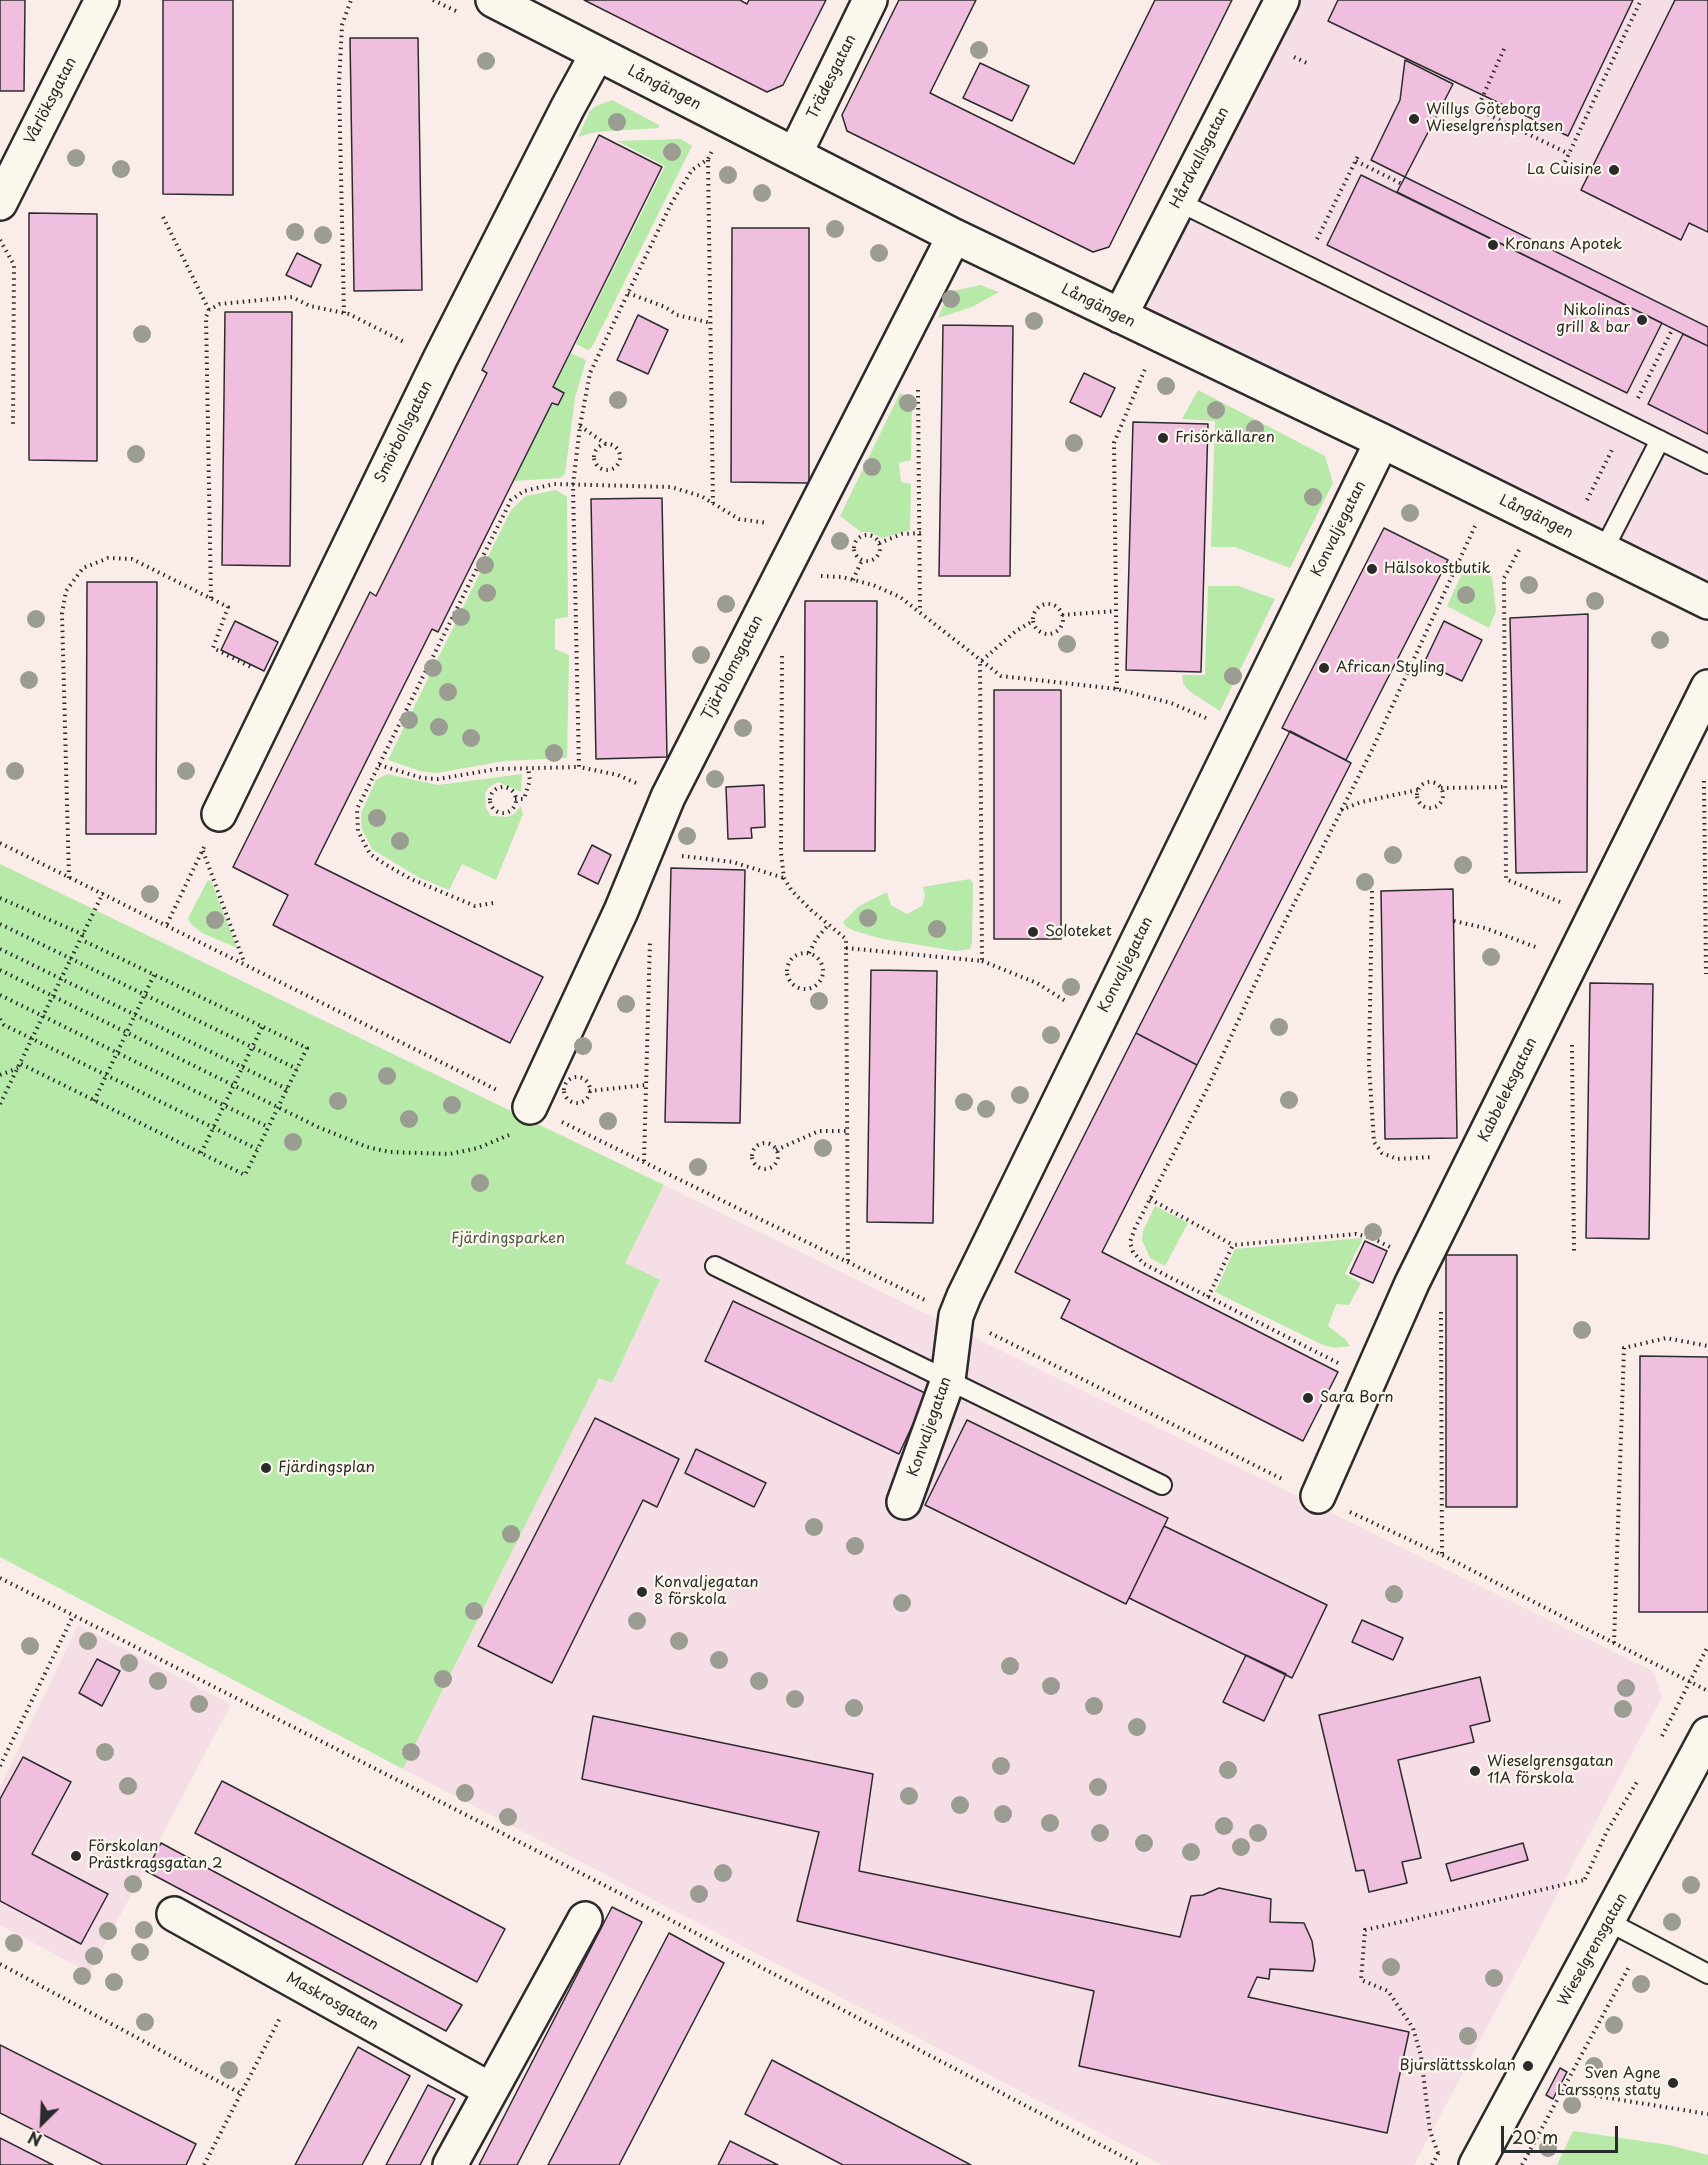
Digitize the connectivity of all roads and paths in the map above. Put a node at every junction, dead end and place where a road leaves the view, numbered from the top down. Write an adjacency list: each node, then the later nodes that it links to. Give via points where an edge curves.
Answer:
1 (102, 0): 20 (street, Vårlöksgatan)
2 (351, 0): 27 (path, via 342,25 339,84)
3 (493, 0): 8 (street, Långängen)
4 (870, 0): 12 (street, Trädesgatan)
5 (1282, 0): 19 (street, Hårdvallsgatan)
6 (1641, 0): 14 (path)
7 (1504, 49): 14 (path, via 1477,109)
8 (597, 54): 12 (street, Långängen); 32 (street, Smörbollsgatan)
9 (1300, 60): 10 (path)
10 (1310, 64)
11 (716, 143): 15 (path)
12 (795, 154): 22 (street, Långängen)
13 (1359, 154): 16 (path)
14 (1569, 154): 17 (path)
15 (708, 159): 25 (path, via 692,170 671,204); 29 (path)
16 (1356, 161): 18 (path); 24 (path)
17 (1565, 162)
18 (1402, 184)
19 (1177, 201): 24 (lane); 28 (street, Hårdvallsgatan)
20 (0, 203)
21 (164, 218): 26 (path)
22 (954, 236): 28 (street, Långängen); 31 (street, Tjärblomsgatan)
23 (0, 240): 36 (path, via 14,266)
24 (1304, 264): 34 (lane)
25 (628, 293): 29 (path, via 694,321); 35 (path, via 591,374)
26 (209, 310): 27 (path, via 220,304 292,297 310,306); 53 (path, via 206,317)
27 (344, 313): 32 (path)
28 (1120, 316): 38 (street, Långängen)
29 (711, 323): 42 (path)
30 (1673, 328): 34 (path)
31 (892, 356): 43 (street, Tjärblomsgatan); 45 (path, via 918,378)
32 (440, 359): 61 (street, Smörbollsgatan)
33 (1148, 363): 56 (path, via 1114,443)
34 (1626, 423): 37 (lane); 46 (path)
35 (580, 426): 39 (path); 41 (path)
36 (13, 427)
37 (1660, 440): 40 (lane); 49 (lane)
38 (1382, 441): 46 (street, Långängen); 147 (street, Konvaljegatan)
39 (606, 444): 39 (path, via 597,449 594,458 598,466 609,470 617,465 620,455)
40 (1708, 464)
41 (573, 485): 42 (path, via 671,487); 65 (path, via 554,484 524,491 511,500); 66 (path)
42 (713, 503): 43 (path, via 739,519 756,523)
43 (807, 522): 72 (street, Tjärblomsgatan)
44 (1475, 525): 74 (path)
45 (921, 533): 47 (path, via 902,534); 55 (path)
46 (1570, 534): 49 (street, Långängen)
47 (879, 543): 50 (path, via 876,557); 50 (path, via 872,536 859,538 855,549)
48 (1521, 547): 69 (path, via 1504,578)
49 (1603, 551): 54 (street, Långängen)
50 (862, 560): 52 (path)
51 (812, 575): 52 (path)
52 (853, 580): 55 (path, via 900,597)
53 (211, 598): 61 (path, via 228,607 213,648); 79 (path, via 132,559 120,558 108,558 83,568 66,591 62,614)
54 (1708, 602)
55 (920, 611): 60 (path)
56 (1116, 611): 57 (path); 63 (path)
57 (1062, 615): 58 (path, via 1054,606 1043,605 1034,613); 58 (path, via 1060,626 1050,633 1039,631)
58 (1033, 621): 60 (path)
59 (782, 651): 80 (path)
60 (980, 662): 63 (path, via 1001,676); 98 (path)
61 (281, 682): 75 (street, Smörbollsgatan)
62 (1708, 687): 152 (street, Kabbeleksgatan, via 1412,1283)
63 (1117, 689): 64 (path, via 1171,703)
64 (1212, 720)
65 (379, 765): 67 (path, via 422,778); 85 (path, via 357,809 358,831 370,854 411,879 475,906)
66 (579, 767): 67 (path); 72 (path, via 618,775)
67 (528, 768): 73 (path, via 530,780 524,799)
68 (1704, 771): 101 (path)
69 (1505, 787): 70 (path); 86 (path, via 1506,879)
70 (1441, 788): 71 (path, via 1429,782); 71 (path, via 1441,802 1429,808 1418,800)
71 (1418, 790): 74 (path)
72 (668, 797): 78 (street, Tjärblomsgatan)
73 (515, 799): 73 (path, via 512,791 500,787 492,792 490,801 503,813 512,808)
74 (1341, 810): 139 (path)
75 (219, 814): 77 (path)
76 (0, 843): 79 (path)
77 (202, 850): 89 (path); 99 (path)
78 (645, 853): 80 (path, via 734,862); 83 (street, Tjärblomsgatan)
79 (69, 878): 82 (path)
80 (784, 878): 90 (path, via 792,891)
81 (1372, 891): 137 (path, via 1369,1066 1374,1142 1382,1153 1397,1159)
82 (104, 893): 89 (path); 91 (path)
83 (627, 897): 123 (path, via 651,915); 130 (street, Tjärblomsgatan)
84 (0, 898): 91 (path)
85 (493, 903)
86 (1570, 906)
87 (1454, 921): 95 (path, via 1485,928)
88 (0, 924): 97 (path)
89 (167, 924): 99 (path)
90 (830, 924): 93 (path, via 846,939); 96 (path)
91 (84, 935): 92 (path)
92 (82, 940): 97 (path); 102 (path)
93 (846, 948): 98 (path); 133 (path)
94 (0, 949): 103 (path)
95 (1547, 952)
96 (809, 953): 96 (path, via 796,955 787,966 789,980 804,990 817,985 824,974 820,961)
97 (72, 959): 103 (path); 104 (path)
98 (982, 961): 107 (path, via 1037,983)
99 (244, 962): 130 (path)
100 (0, 970): 106 (path)
101 (1706, 974)
102 (154, 975): 104 (path); 111 (path)
103 (62, 980): 106 (path); 108 (path)
104 (145, 994): 108 (path); 115 (path)
105 (0, 995): 109 (path)
106 (54, 996): 109 (path); 112 (path)
107 (1071, 1005)
108 (135, 1015): 112 (path); 118 (path)
109 (44, 1017): 114 (path); 116 (path)
110 (0, 1019): 114 (path)
111 (262, 1027): 115 (path); 119 (path, via 307,1048)
112 (127, 1032): 116 (path); 122 (path)
113 (1572, 1033): 142 (path)
114 (33, 1040): 117 (path); 121 (path)
115 (253, 1047): 118 (path); 119 (path)
116 (117, 1053): 121 (path); 128 (path)
117 (20, 1066): 120 (path); 126 (path); 127 (path)
118 (243, 1068): 122 (path); 124 (path)
119 (297, 1069): 124 (path)
120 (0, 1075)
121 (106, 1075): 126 (path); 132 (path)
122 (234, 1085): 128 (path); 129 (path)
123 (646, 1085): 125 (path); 138 (path)
124 (287, 1089): 129 (path)
125 (589, 1091)
126 (94, 1101): 136 (path)
127 (0, 1104)
128 (224, 1106): 131 (path); 132 (path)
129 (278, 1107): 130 (path, via 367,1147 450,1154 504,1139 524,1121); 131 (path)
130 (530, 1107): 138 (path)
131 (268, 1127): 134 (path)
132 (213, 1128): 134 (path); 136 (path)
133 (848, 1131): 135 (path, via 819,1131); 143 (path)
134 (257, 1149): 136 (path, via 245,1175)
135 (777, 1150): 135 (path, via 770,1144 760,1144 753,1150 753,1160 758,1167 768,1168 776,1163)
136 (201, 1153)
137 (1440, 1157)
138 (644, 1161): 143 (path)
139 (1150, 1199): 140 (path); 145 (path, via 1130,1242 1132,1252 1144,1264)
140 (1233, 1245): 141 (path, via 1356,1234); 145 (path)
141 (1394, 1249)
142 (1574, 1254)
143 (848, 1261): 147 (path)
144 (715, 1266): 150 (lane)
145 (1208, 1298): 149 (path)
146 (1441, 1309): 154 (path)
147 (956, 1316): 150 (street, Konvaljegatan); 152 (path)
148 (1708, 1346): 157 (path, via 1666,1338 1624,1348)
149 (1343, 1366)
150 (948, 1380): 151 (lane); 153 (street, Konvaljegatan)
151 (1162, 1485)
152 (1318, 1496): 154 (path)
153 (904, 1502)
154 (1442, 1555): 157 (path)
155 (0, 1578): 156 (path)
156 (73, 1616): 160 (path); 176 (path, via 602,1884)
157 (1614, 1643): 158 (path)
158 (1708, 1691)
159 (1708, 1734): 164 (street, Wieselgrensgatan)
160 (0, 1766)
161 (1584, 1880): 173 (path, via 1365,1930 1360,1980 1388,1991 1413,2028 1421,2056 1430,2131)
162 (174, 1914): 168 (street, Maskrosgatan)
163 (585, 1919): 169 (street)
164 (1609, 1922): 165 (lane); 177 (street, Wieselgrensgatan)
165 (1642, 1942): 167 (lane); 170 (path)
166 (0, 1964): 171 (path)
167 (1708, 1974)
168 (299, 1983): 169 (street, Maskrosgatan); 171 (path)
169 (489, 2089): 175 (street)
170 (1564, 2091): 172 (path); 178 (path)
171 (240, 2093): 174 (path)
172 (1708, 2114)
173 (1438, 2154)
174 (204, 2165)
175 (450, 2165)
176 (1139, 2165)
177 (1476, 2165)
178 (1522, 2165)

